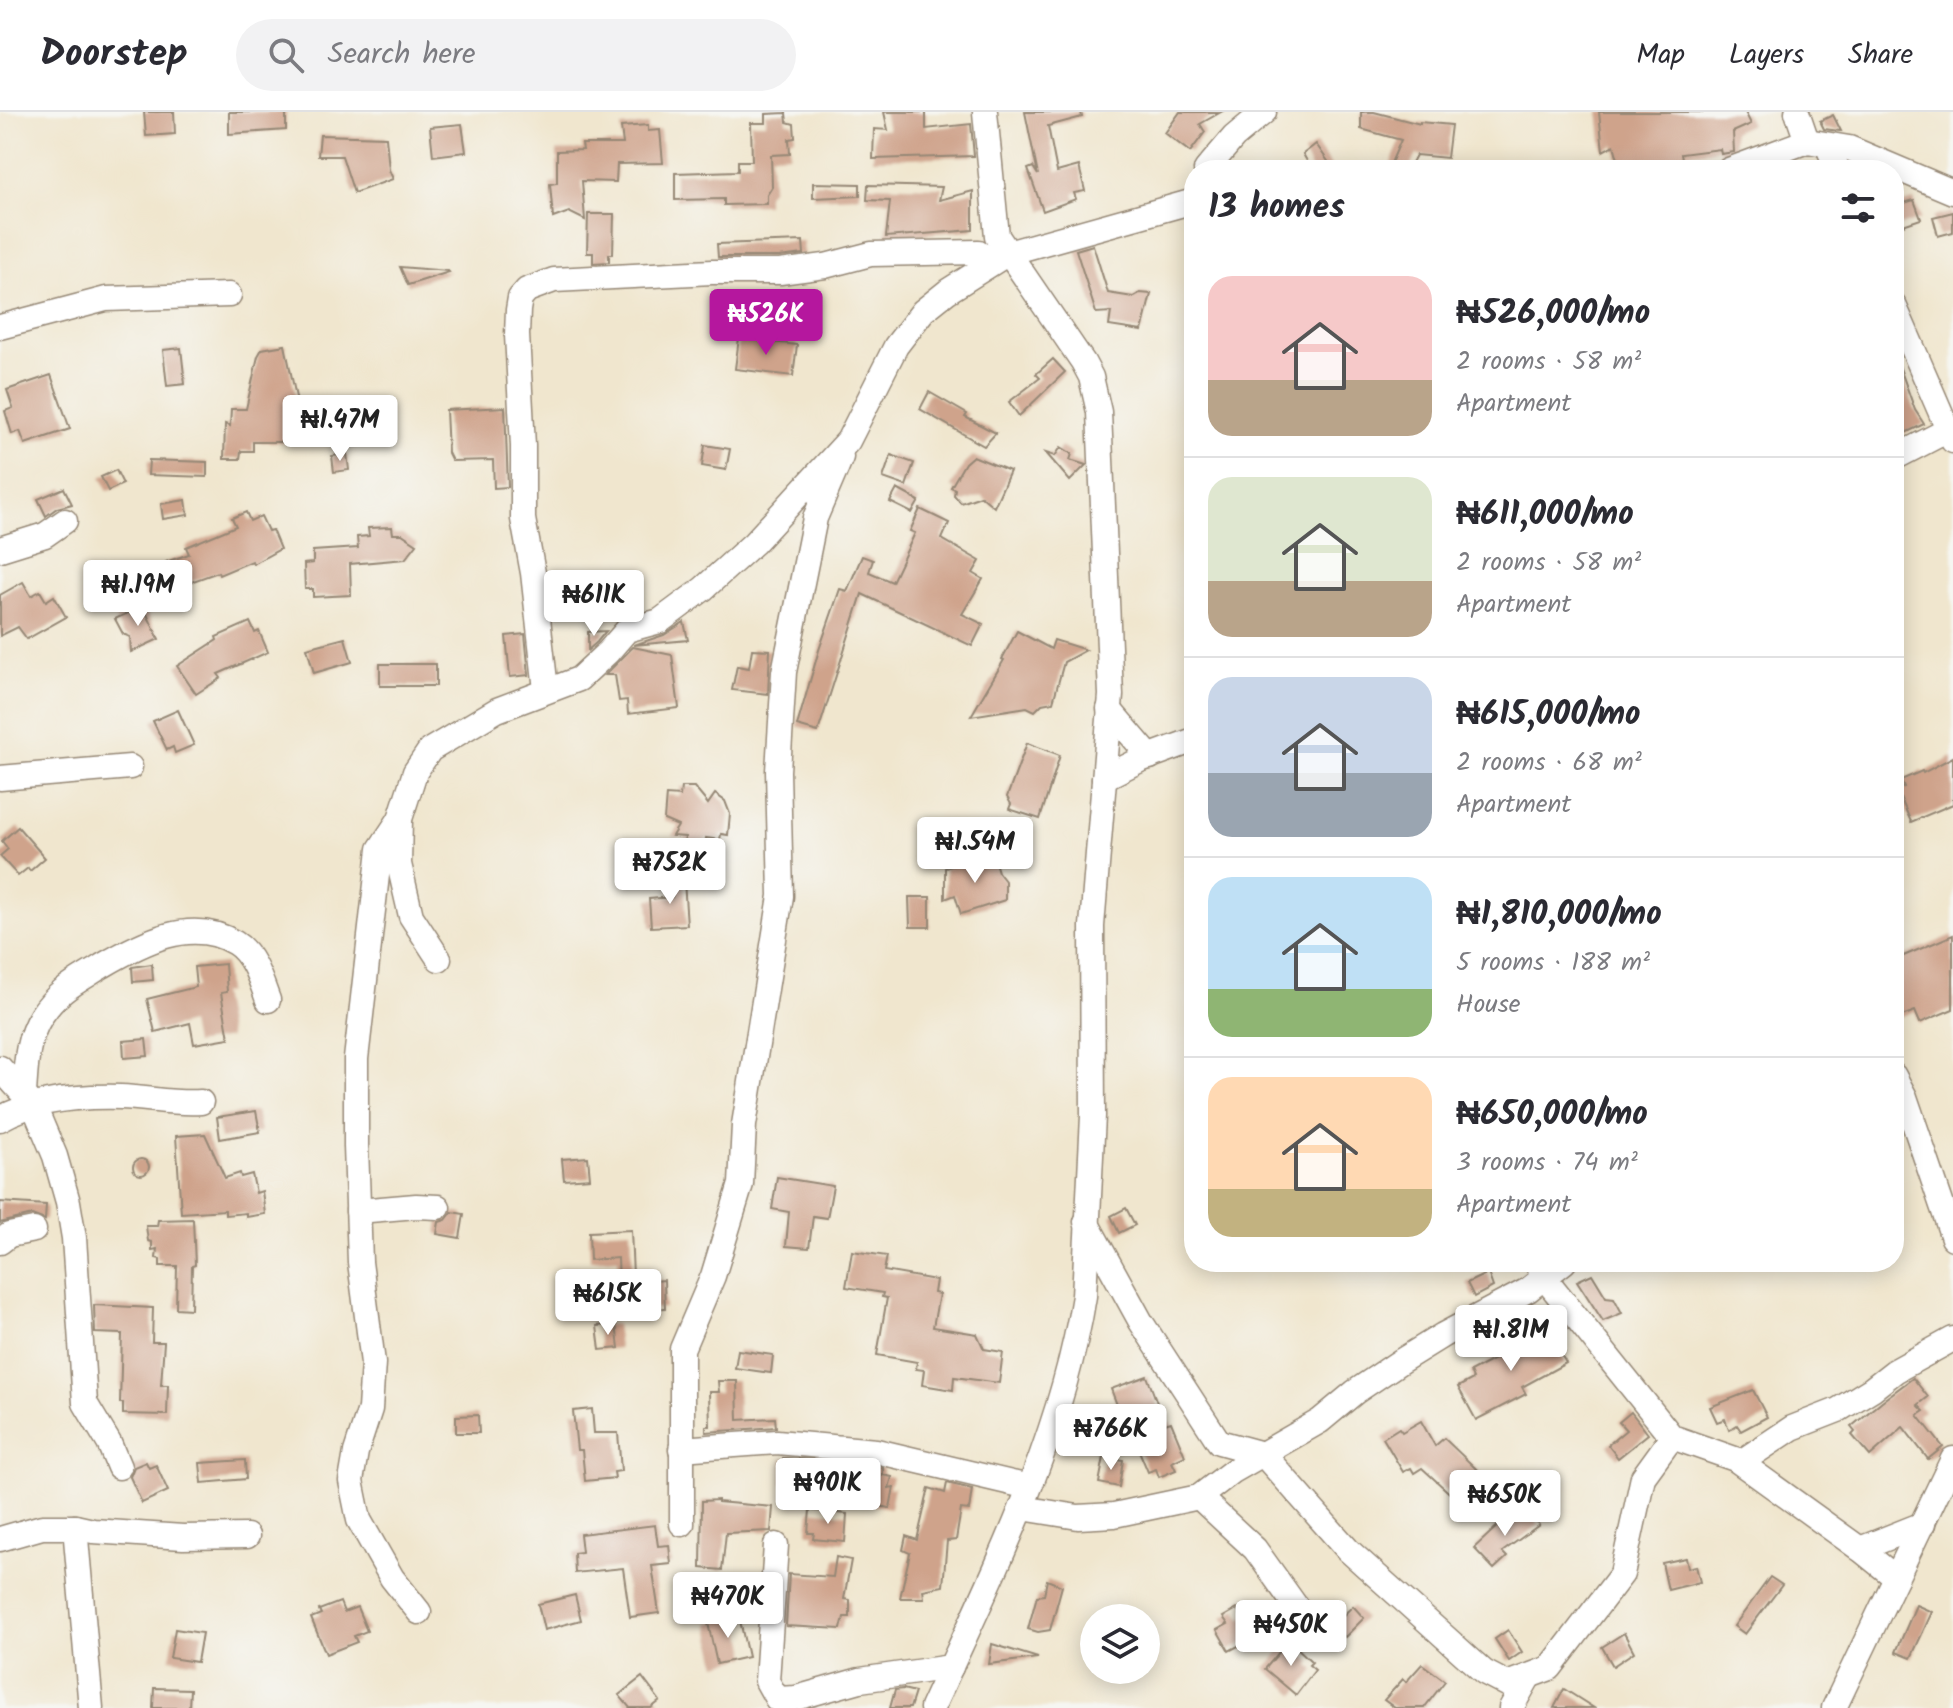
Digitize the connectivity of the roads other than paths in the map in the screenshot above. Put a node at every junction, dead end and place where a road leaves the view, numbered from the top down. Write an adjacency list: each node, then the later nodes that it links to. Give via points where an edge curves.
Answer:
1 (985, 112): 12 (street)
2 (1264, 112): 5 (street)
3 (1797, 112): 4 (street)
4 (1817, 143): 6 (street); 7 (street); 8 (street)
5 (1214, 160)
6 (1762, 160)
7 (1830, 160)
8 (1877, 160)
9 (1904, 171): 10 (street)
10 (1953, 192)
11 (1184, 204): 12 (street)
12 (1000, 257): 17 (street, via 923,311 896,346); 21 (street, via 979,252 871,254 780,272 554,280 527,290 520,298 517,335 523,519); 22 (street, via 1068,338 1091,377 1099,412)
13 (229, 295): 14 (street, via 106,299)
14 (0, 327)
15 (1904, 328): 16 (street)
16 (1951, 436): 18 (street)
17 (848, 441): 21 (street, via 754,543 703,589 660,621 627,630 579,679); 46 (street, via 815,518 784,672 778,771 781,896 746,1111 741,1184 713,1276 682,1349)
18 (1904, 454)
19 (65, 521): 20 (street, via 45,535)
20 (0, 549)
21 (546, 690): 28 (street, via 497,710 430,750 415,772)
22 (1109, 709): 24 (street); 27 (street)
23 (1184, 744): 24 (street)
24 (1150, 757): 27 (street)
25 (130, 767): 26 (street)
26 (0, 778)
27 (1104, 778): 38 (street, via 1092,926 1093,1116)
28 (400, 819): 29 (street, via 399,864 411,916); 37 (street, via 380,849 356,1059)
29 (439, 959)
30 (268, 1000): 33 (street, via 256,968 237,944 217,935 166,935 135,946 57,994 39,1019 27,1050)
31 (0, 1068): 33 (street)
32 (1904, 1095): 40 (street)
33 (29, 1100): 34 (street, via 123,1097); 35 (street); 50 (street, via 55,1156 68,1202 85,1403)
34 (201, 1102)
35 (0, 1119)
36 (438, 1207): 37 (street)
37 (358, 1211): 61 (street, via 373,1363 370,1409 351,1481 359,1520 392,1578)
38 (1086, 1222): 47 (street, via 1141,1322 1219,1442); 52 (street, via 1078,1330)
39 (34, 1230): 41 (street)
40 (1953, 1238)
41 (0, 1242)
42 (1539, 1272): 47 (street, via 1528,1290 1422,1348 1320,1421)
43 (1542, 1272): 45 (street)
44 (1953, 1339): 49 (street)
45 (1672, 1437): 49 (street); 64 (street, via 1643,1477 1622,1574 1550,1668)
46 (681, 1449): 52 (street, via 777,1442 876,1451); 53 (street)
47 (1263, 1454): 51 (street); 64 (street, via 1348,1550 1484,1672 1507,1684)
48 (1953, 1459): 54 (street)
49 (1741, 1462): 59 (street)
50 (119, 1467)
51 (1199, 1497): 52 (street, via 1078,1517); 62 (street, via 1255,1549)
52 (1025, 1498): 63 (street)
53 (682, 1524)
54 (1923, 1524): 59 (street); 60 (street)
55 (75, 1527): 56 (street, via 183,1537); 57 (street, via 42,1527); 65 (street)
56 (247, 1536)
57 (0, 1539)
58 (776, 1545): 63 (street, via 767,1681 777,1699)
59 (1860, 1549): 60 (street)
60 (1896, 1578): 68 (street)
61 (419, 1612)
62 (1315, 1633)
63 (951, 1667): 66 (street)
64 (1529, 1676): 67 (street)
65 (91, 1708)
66 (932, 1708)
67 (1511, 1708)
68 (1834, 1708)

